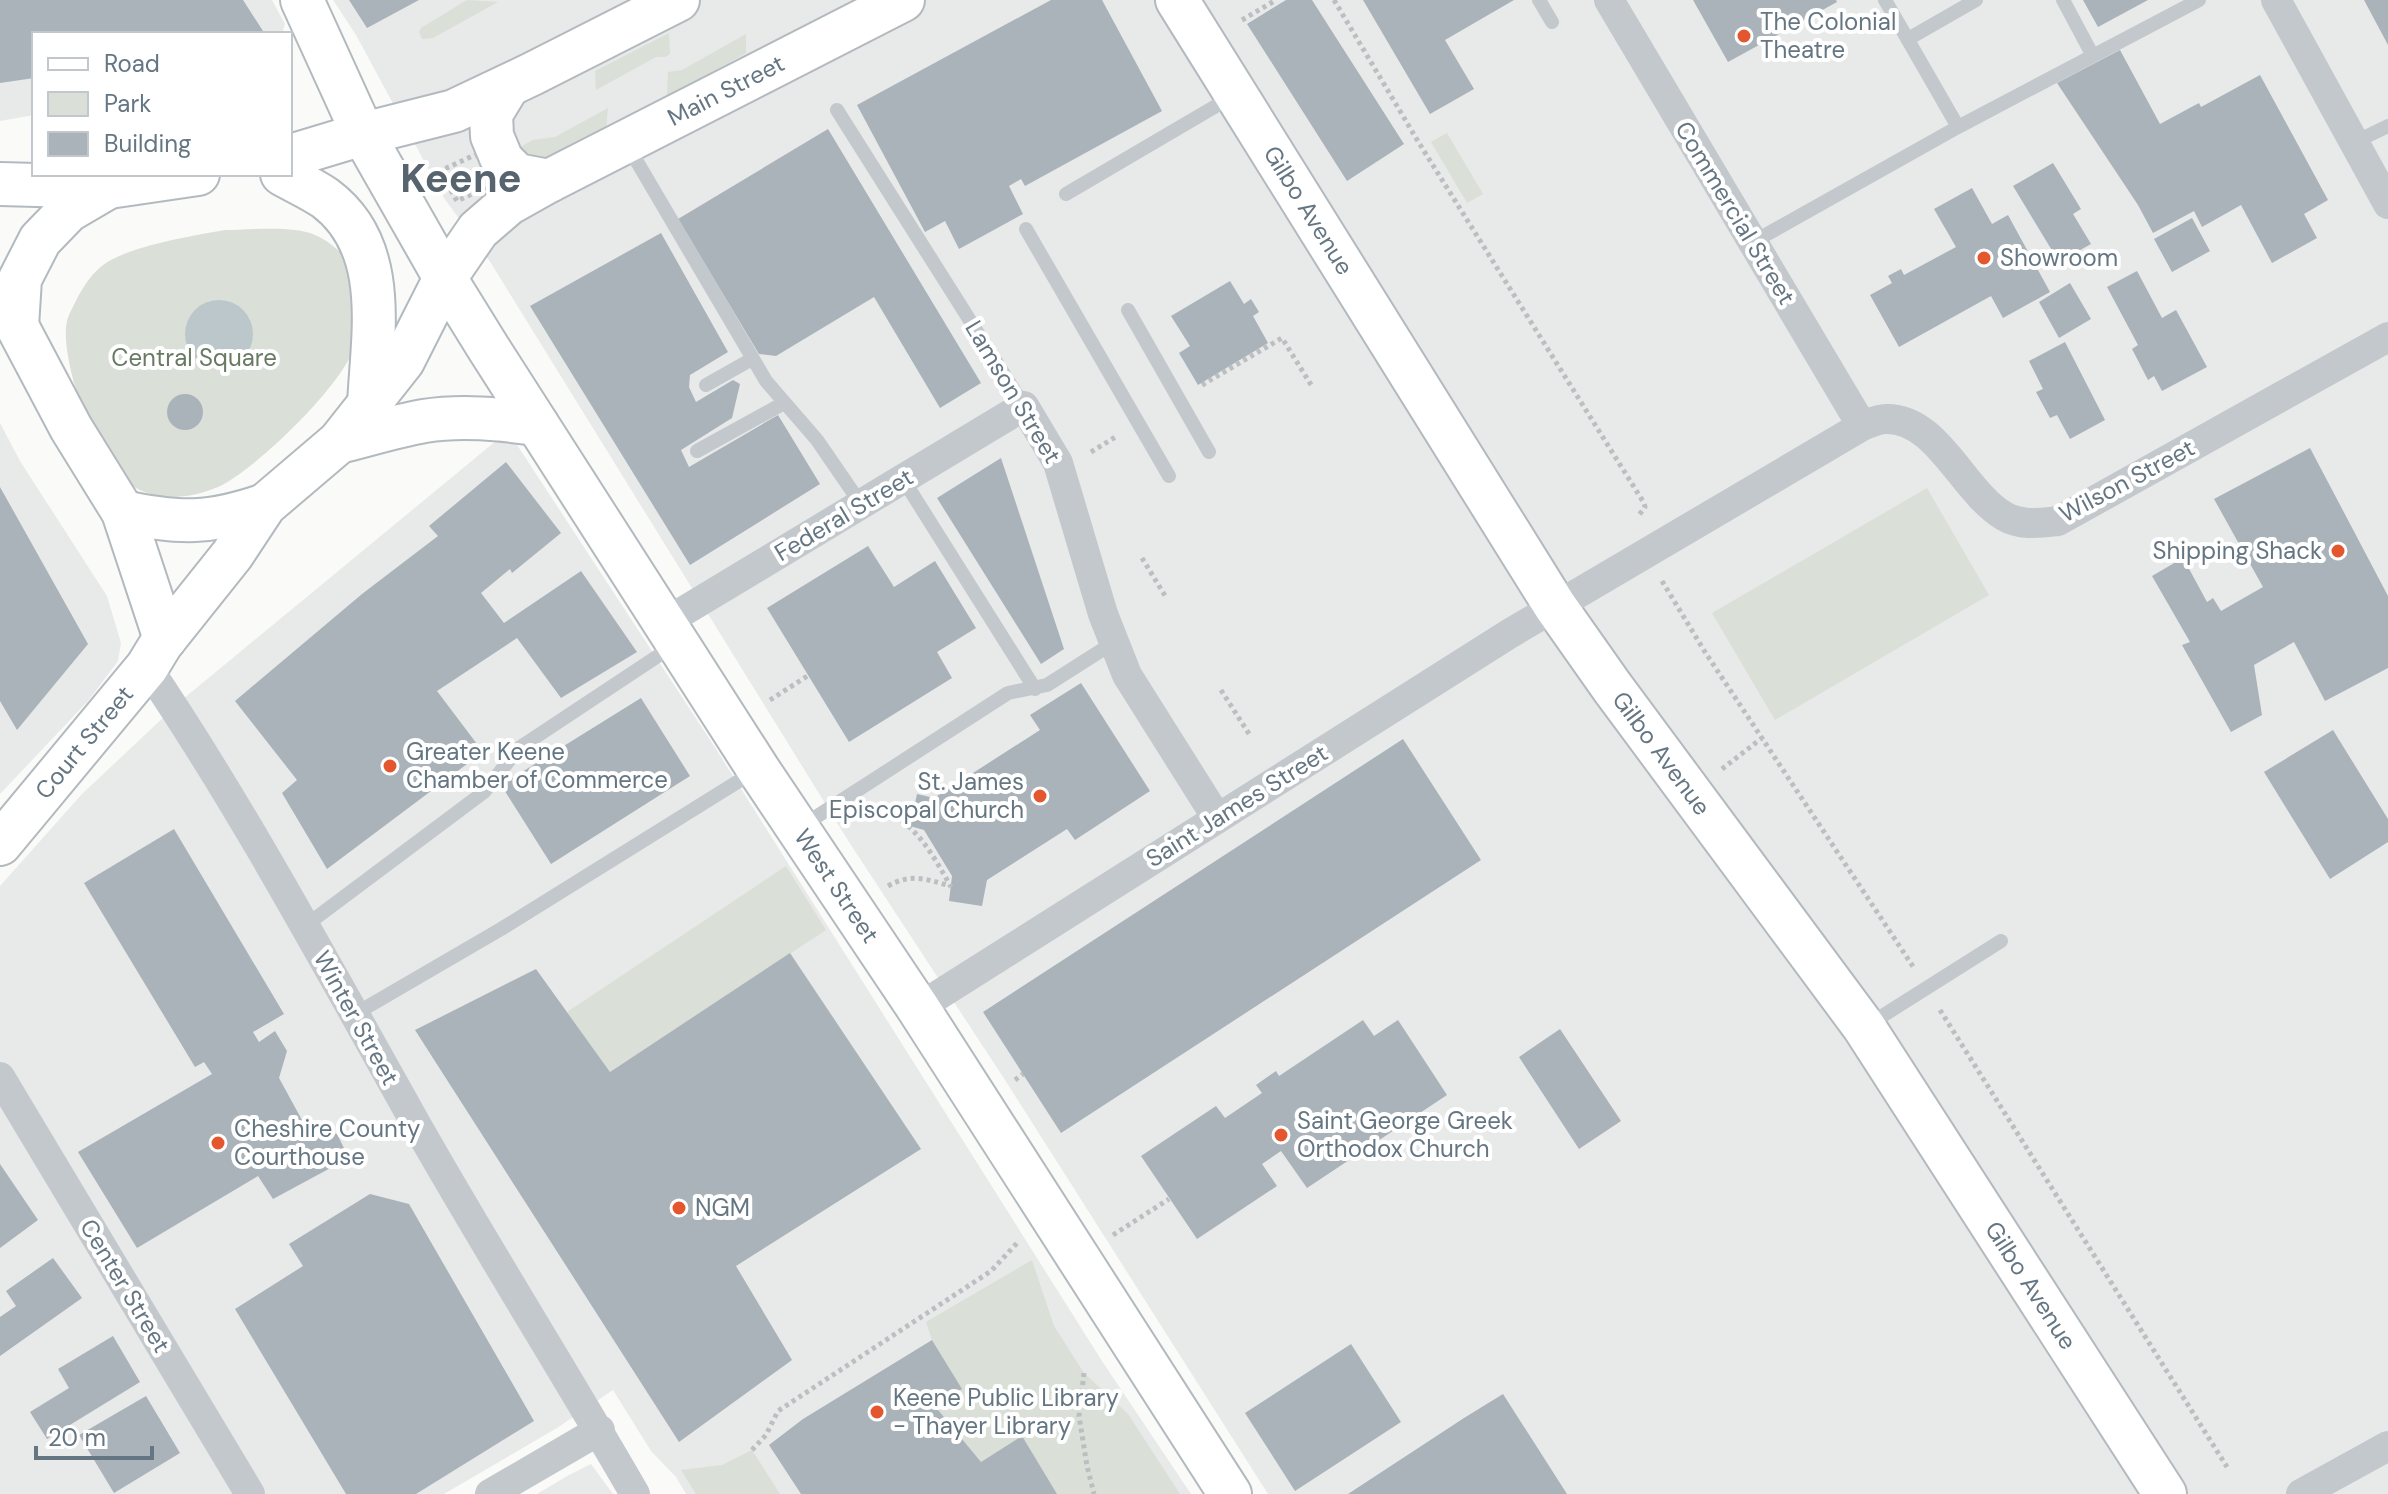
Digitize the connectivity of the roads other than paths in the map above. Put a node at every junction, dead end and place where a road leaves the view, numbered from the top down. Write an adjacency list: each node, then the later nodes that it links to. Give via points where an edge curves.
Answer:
1 (302, 0): 20 (street)
2 (678, 0): 15 (street)
3 (903, 0): 22 (street, Main Street)
4 (1177, 0): 16 (street, Gilbo Avenue)
5 (1539, 0): 12 (lane)
6 (1609, 0): 32 (street, Commercial Street)
7 (1885, 0): 13 (lane)
8 (1976, 0): 13 (lane)
9 (2063, 0): 14 (lane)
10 (2199, 0): 14 (lane)
11 (2276, 0): 21 (street)
12 (1552, 22)
13 (1908, 39): 19 (lane)
14 (2093, 56): 19 (lane)
15 (508, 86): 20 (street, via 454,111); 26 (street, via 491,114 492,136 502,160 517,175)
16 (1236, 93): 29 (lane); 53 (street, Gilbo Avenue)
17 (837, 110): 41 (lane, Lamson Street)
18 (2388, 126): 21 (lane)
19 (1958, 127): 32 (lane)
20 (363, 134): 23 (street); 33 (street)
21 (2355, 142): 30 (street)
22 (626, 143): 26 (street, Main Street); 37 (lane)
23 (292, 155)
24 (184, 176): 28 (street)
25 (286, 176): 40 (street, via 326,199 352,227 369,265 375,299)
26 (549, 181): 33 (street, Main Street, via 508,204 478,230)
27 (0, 184): 28 (street)
28 (109, 187): 35 (street, via 68,211 40,240)
29 (1066, 194)
30 (2388, 204)
31 (1026, 229): 47 (lane)
32 (1753, 242): 43 (street, Commercial Street)
33 (445, 278): 40 (street, via 403,361); 42 (street, West Street)
34 (1128, 310): 46 (lane)
35 (9, 314): 51 (street)
36 (2388, 337): 43 (street, Wilson Street, via 2058,521 2031,524 2005,517 1925,432 1907,422 1884,419)
37 (752, 359): 38 (lane); 39 (lane)
38 (706, 385)
39 (784, 403): 45 (lane); 49 (lane)
40 (369, 405): 44 (street)
41 (1024, 406): 48 (street, Federal Street); 55 (street, Lamson Street, via 1058,463)
42 (537, 424): 44 (street, via 426,421); 54 (street, West Street)
43 (1862, 426): 52 (street, Wilson Street)
44 (339, 442): 50 (street)
45 (697, 451)
46 (1209, 452)
47 (1169, 476)
48 (903, 479): 49 (street, Federal Street); 57 (lane)
49 (861, 504): 54 (street, Federal Street)
50 (265, 505): 51 (street, via 188,522); 56 (street)
51 (123, 512): 56 (street)
52 (1631, 563): 53 (street, Saint James Street)
53 (1555, 606): 59 (street, Saint James Street); 66 (street, Gilbo Avenue)
54 (671, 634): 58 (street, West Street); 62 (lane, via 519,748 484,792)
55 (1113, 643): 57 (lane); 59 (street, Lamson Street, via 1127,675)
56 (156, 653): 61 (street, Court Street); 62 (street, Winter Street, via 190,731)
57 (1035, 689): 60 (lane, via 1008,693)
58 (758, 769): 60 (street, West Street); 65 (lane)
59 (1217, 818): 64 (street, Saint James Street)
60 (798, 828): 64 (street, West Street)
61 (0, 844)
62 (305, 926): 65 (street, Winter Street)
63 (2001, 941): 66 (lane)
64 (918, 1008): 73 (street, West Street)
65 (355, 1014): 68 (street, Winter Street)
66 (1864, 1027): 74 (street, Gilbo Avenue)
67 (0, 1077): 70 (street, Center Street)
68 (600, 1430): 71 (street); 72 (street, Winter Street)
69 (2388, 1446): 75 (street)
70 (250, 1494)
71 (490, 1494)
72 (635, 1494)
73 (1230, 1494)
74 (2165, 1494)
75 (2301, 1494)

